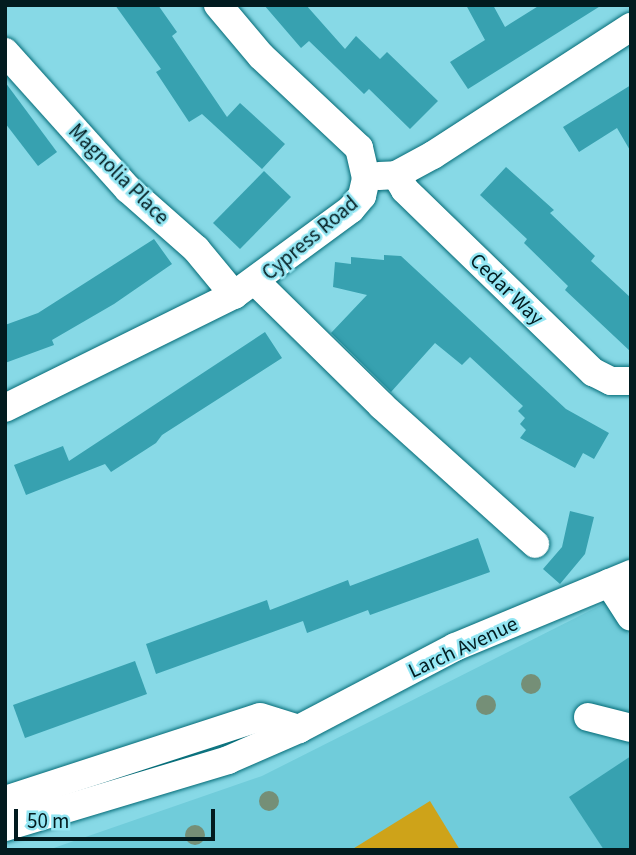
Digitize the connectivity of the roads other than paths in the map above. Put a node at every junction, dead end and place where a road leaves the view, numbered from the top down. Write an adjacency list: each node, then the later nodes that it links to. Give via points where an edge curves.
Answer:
1 (218, 5): 5 (street, via 261,56 359,148)
2 (631, 27): 4 (street, Cypress Road)
3 (5, 52): 6 (street, Magnolia Place, via 128,189)
4 (396, 175): 5 (street, Cypress Road); 7 (street, Cedar Way, via 405,190 593,372 611,382)
5 (366, 178): 6 (street, Cypress Road, via 362,196 351,209)
6 (245, 288): 8 (street, Cypress Road); 9 (street, Magnolia Place)
7 (631, 381)
8 (5, 408)
9 (535, 544)
10 (620, 579): 11 (street); 14 (street, Larch Avenue, via 455,647)
11 (631, 617)
12 (588, 718): 13 (street)
13 (631, 728)
14 (299, 729): 15 (street, via 260,717); 16 (street, Larch Avenue, via 228,760)
15 (5, 800)
16 (5, 827)

